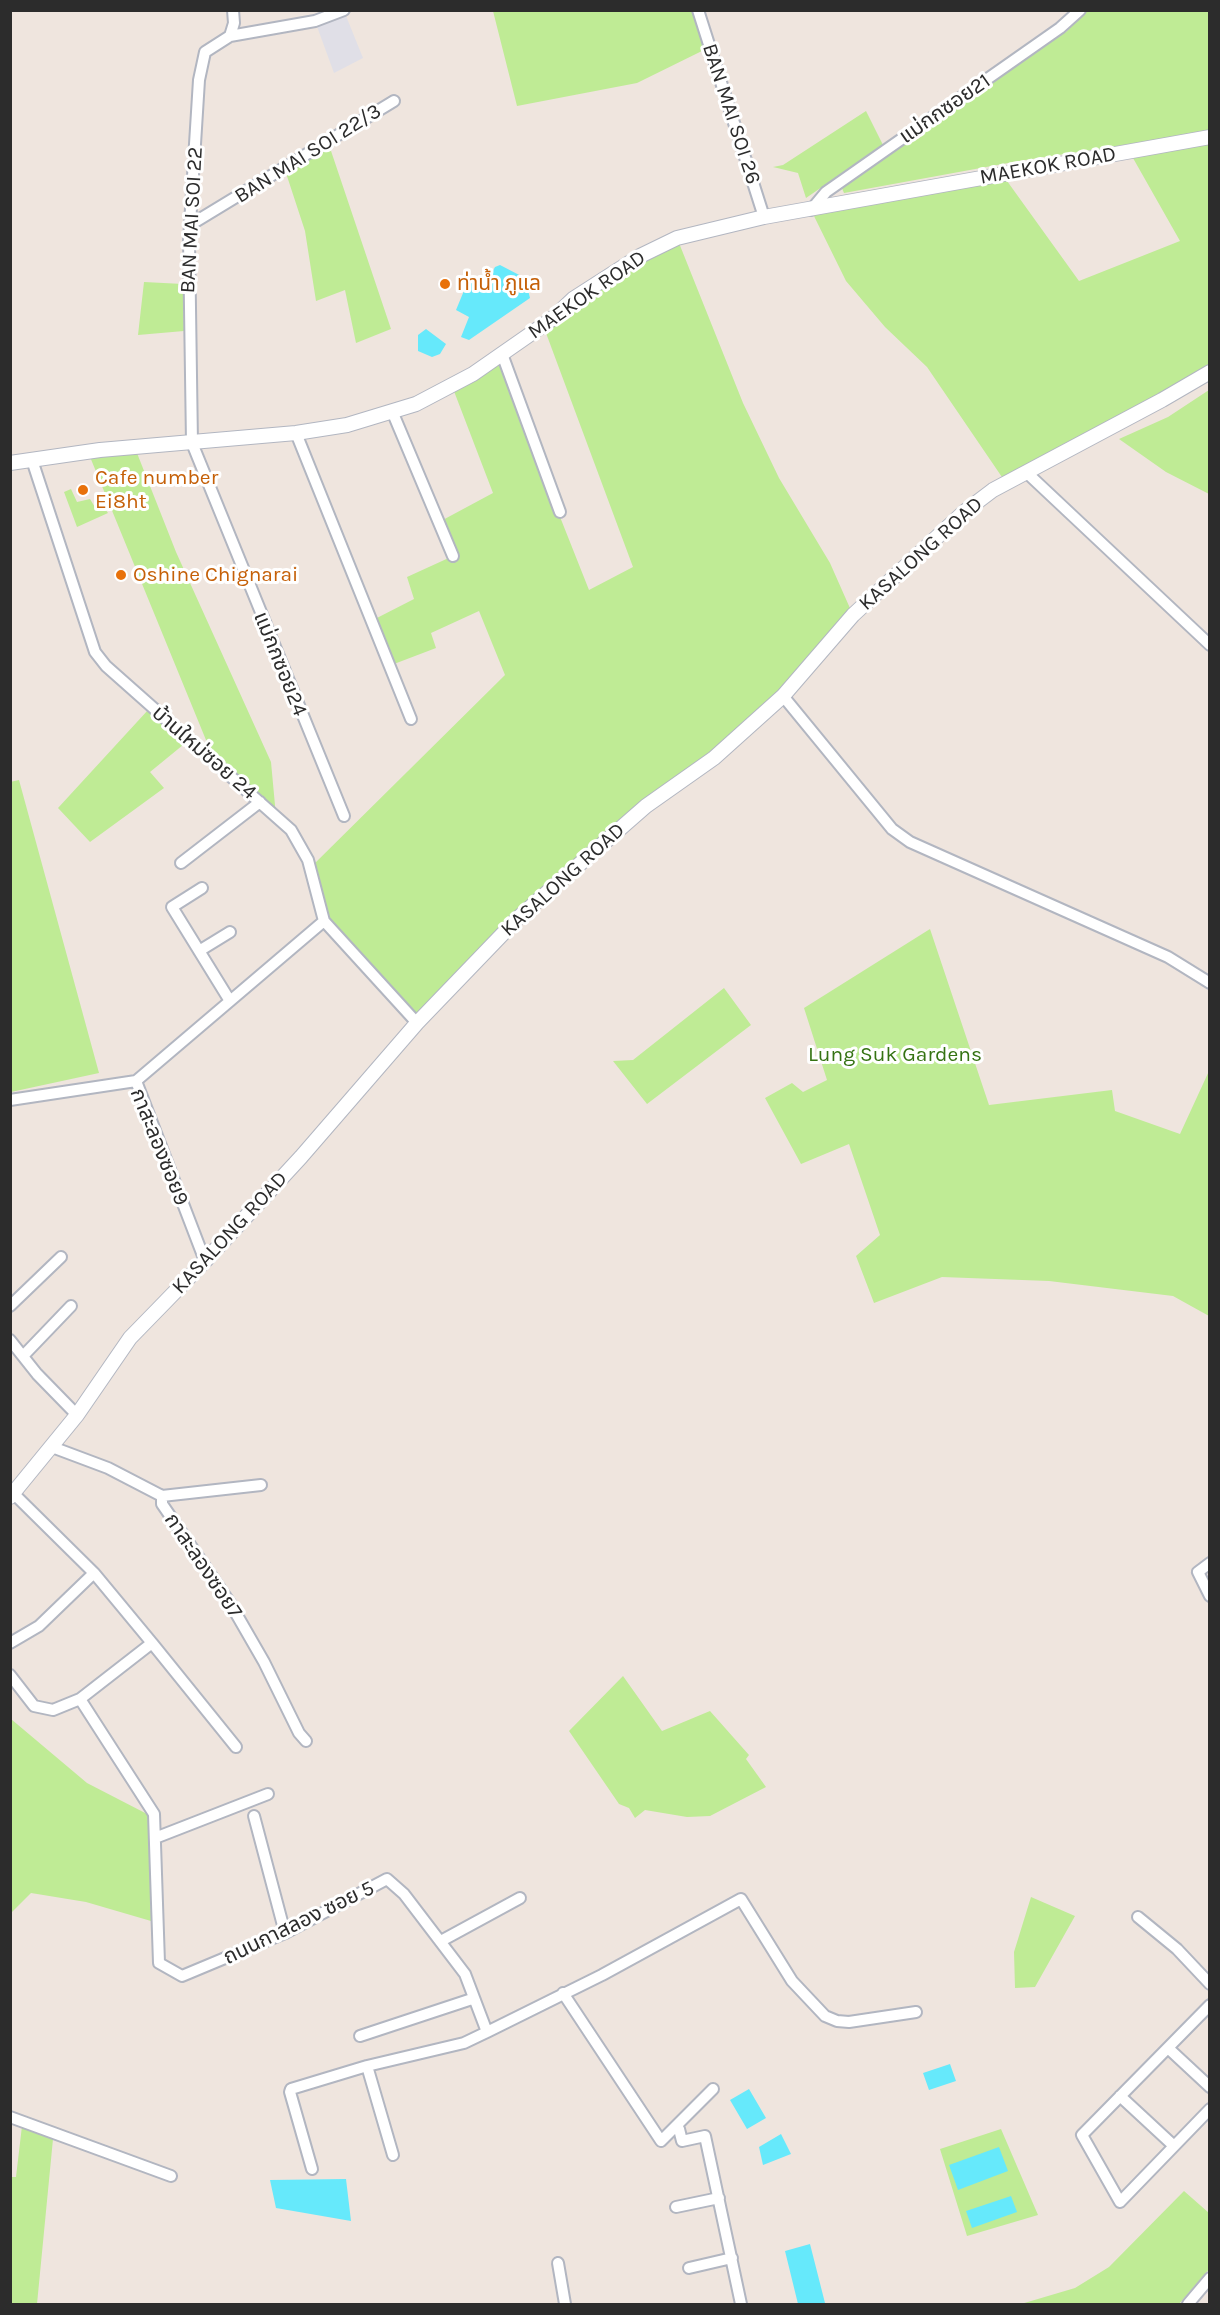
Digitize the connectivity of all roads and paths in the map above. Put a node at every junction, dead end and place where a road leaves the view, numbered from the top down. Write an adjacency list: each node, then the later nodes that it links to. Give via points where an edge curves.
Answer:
1 (233, 10): 5 (street)
2 (344, 10): 5 (street, via 315,21)
3 (698, 10): 9 (street, BAN MAI SOI 26)
4 (1080, 10): 8 (street, แม่กกซอย21, via 826,192)
5 (230, 36): 10 (street, BAN MAI SOI 22, via 205,52 199,80)
6 (394, 101): 10 (street, BAN MAI SOI 22/3)
7 (1209, 137): 8 (street, MAEKOK ROAD)
8 (811, 210): 9 (street, MAEKOK ROAD)
9 (764, 217): 11 (street, MAEKOK ROAD, via 677,238 640,256 573,299)
10 (190, 225): 15 (street, BAN MAI SOI 22)
11 (502, 354): 13 (street, MAEKOK ROAD, via 416,404); 19 (street)
12 (1209, 372): 18 (street, KASALONG ROAD)
13 (392, 411): 14 (street, MAEKOK ROAD, via 347,425); 20 (street)
14 (296, 433): 15 (street, MAEKOK ROAD); 23 (street)
15 (192, 443): 16 (street, MAEKOK ROAD); 25 (street, แม่กกซอย24)
16 (32, 460): 17 (street, MAEKOK ROAD); 24 (street, บ้านใหม่ซอย 24, via 95,652)
17 (10, 463)
18 (1026, 472): 21 (street); 22 (street, KASALONG ROAD, via 993,490 920,550 853,615)
19 (560, 512)
20 (453, 556)
21 (1209, 645)
22 (783, 696): 31 (street, via 892,829 910,842 1168,957); 33 (street, KASALONG ROAD, via 714,758 646,806 577,864 518,918)
23 (411, 719)
24 (260, 802): 26 (street); 28 (street, บ้านใหม่ซอย 24, via 301,844)
25 (344, 816)
26 (180, 863)
27 (202, 888): 30 (street, via 172,907)
28 (324, 921): 32 (street); 33 (street, บ้านใหม่ซอย 24)
29 (230, 932): 30 (street)
30 (199, 951): 32 (street)
31 (1209, 983)
32 (230, 1001): 34 (street)
33 (417, 1023): 37 (street, KASALONG ROAD)
34 (136, 1081): 35 (street, กาสะลองซอย9); 37 (street, กาสะลองซอย9)
35 (10, 1100)
36 (60, 1257): 38 (street)
37 (205, 1261): 42 (street, KASALONG ROAD, via 130,1338)
38 (10, 1306)
39 (71, 1306): 41 (street)
40 (10, 1340): 41 (street)
41 (24, 1355): 42 (street)
42 (77, 1415): 43 (street, KASALONG ROAD)
43 (52, 1447): 45 (street, KASALONG ROAD); 46 (street, กาสะลองซอย7, via 108,1468)
44 (261, 1485): 46 (street)
45 (11, 1494): 48 (street)
46 (162, 1496): 54 (street, กาสะลองซอย7, via 162,1504 230,1603)
47 (1209, 1563): 49 (street, via 1198,1572)
48 (94, 1573): 50 (street, via 39,1626); 51 (street)
49 (1209, 1596)
50 (10, 1643)
51 (152, 1643): 53 (street); 55 (street)
52 (10, 1675): 53 (street, via 34,1706 53,1710)
53 (80, 1699): 58 (street, ถนนกาสลอง ซอย 5, via 154,1814)
54 (306, 1741)
55 (236, 1746)
56 (268, 1794): 58 (street)
57 (254, 1816): 61 (street)
58 (155, 1838): 61 (street, ถนนกาสลอง ซอย 5, via 159,1963 182,1976)
59 (520, 1898): 62 (street)
60 (1138, 1917): 63 (street, via 1177,1949)
61 (285, 1933): 62 (street, ถนนกาสลอง ซอย 5, via 387,1879)
62 (441, 1941): 65 (street, ถนนกาสลอง ซอย 5, via 465,1974)
63 (1209, 1984)
64 (563, 1994): 67 (street, via 741,1899 792,1981 825,2016 849,2022); 68 (street); 73 (street, via 661,2141)
65 (472, 1999): 68 (street, ถนนกาสลอง ซอย 5); 69 (street)
66 (1209, 2005): 70 (street)
67 (916, 2012)
68 (487, 2032): 71 (street, via 464,2043)
69 (360, 2036)
70 (1168, 2048): 72 (street); 74 (street)
71 (367, 2066): 79 (street); 80 (street, via 290,2092)
72 (1209, 2086)
73 (713, 2089)
74 (1120, 2096): 78 (street); 78 (street, via 1082,2135 1120,2202)
75 (1209, 2109): 78 (street)
76 (10, 2118): 81 (street)
77 (679, 2129): 82 (street, via 682,2141 705,2136)
78 (1174, 2146)
79 (393, 2156)
80 (312, 2169)
81 (171, 2176)
82 (719, 2198): 83 (street); 84 (street)
83 (676, 2207)
84 (732, 2259): 86 (street); 89 (street)
85 (558, 2263): 88 (street)
86 (689, 2268)
87 (1209, 2278): 90 (street)
88 (565, 2304)
89 (741, 2304)
90 (1188, 2304)

